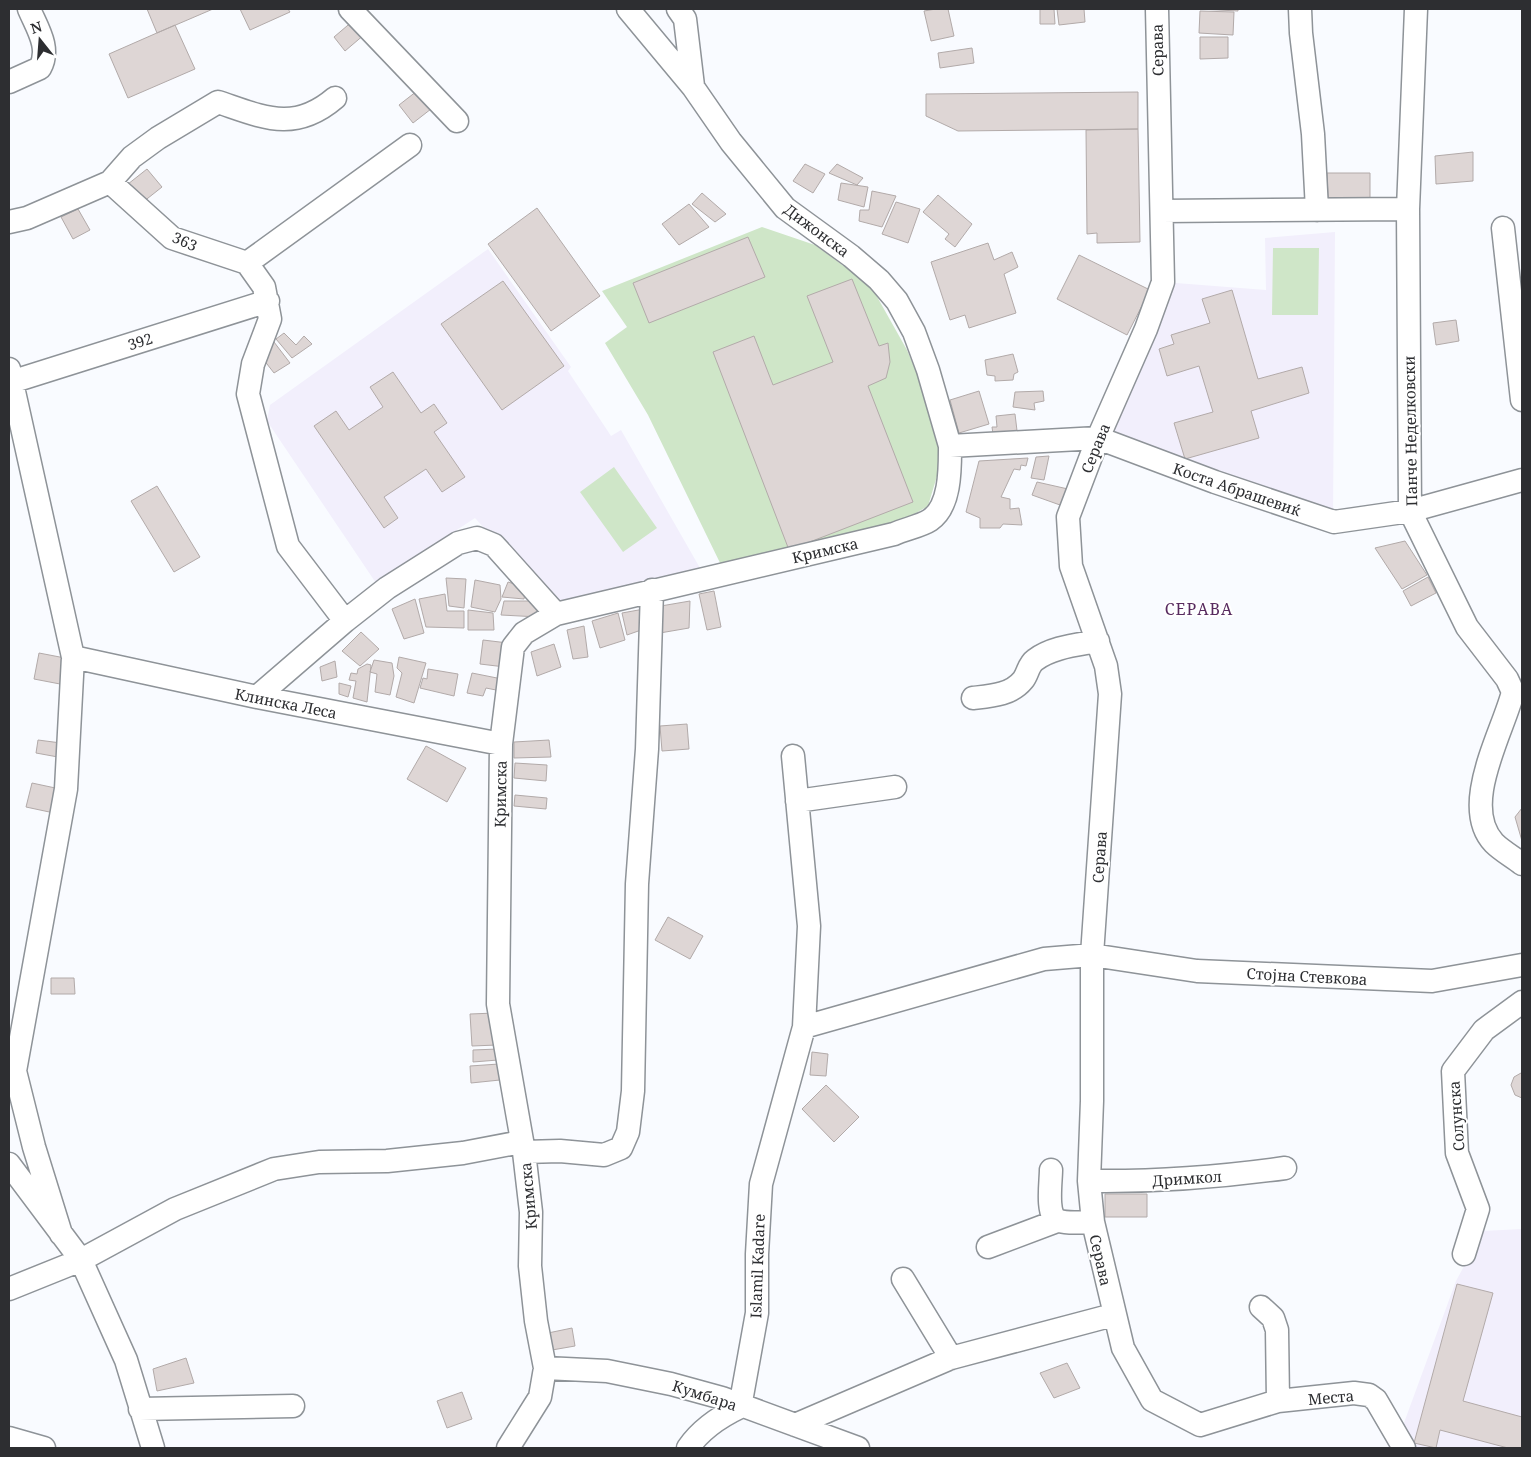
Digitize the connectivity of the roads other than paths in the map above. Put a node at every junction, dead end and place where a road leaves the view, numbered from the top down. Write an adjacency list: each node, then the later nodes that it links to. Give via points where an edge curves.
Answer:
1 (29, 9): 8 (street, via 46,55 40,68)
2 (350, 9): 11 (street)
3 (628, 9): 9 (street, Дижонска)
4 (678, 9): 9 (street, via 685,19)
5 (1157, 9): 16 (street, Серава)
6 (1300, 9): 15 (street)
7 (1416, 9): 14 (street, Панче Неделковски)
8 (9, 82)
9 (693, 87): 24 (street, Дижонска, via 731,142 785,208 851,256 897,301 914,332 928,370)
10 (335, 98): 13 (street, via 319,112 280,120 218,102 194,114 132,157)
11 (457, 121)
12 (410, 145): 19 (street)
13 (110, 182): 17 (street, via 27,218); 19 (street, 363, via 172,238)
14 (1408, 209): 15 (street); 26 (street, Панче Неделковски)
15 (1317, 210): 16 (street)
16 (1162, 211): 23 (street, Серава, via 1164,282)
17 (9, 222)
18 (1503, 228): 22 (street)
19 (247, 263): 20 (street, via 264,287)
20 (268, 301): 21 (street, 392); 29 (street, via 270,319 250,380 248,394 252,412 288,546)
21 (10, 376): 31 (street)
22 (1522, 400)
23 (1098, 438): 24 (street, Коста Абрашевиќ); 26 (street, Коста Абрашевиќ, via 1334,522); 30 (street, Серава, via 1068,517 1071,566)
24 (950, 446): 27 (street, Кримска, via 946,492 931,520 894,534)
25 (1522, 480): 26 (street, Коста Абрашевиќ)
26 (1410, 511): 38 (street, Панче Неделковски, via 1467,627 1507,679 1513,692 1491,751 1482,791 1483,823 1494,842)
27 (652, 590): 28 (street, Кримска); 44 (street, via 647,750 637,884 634,1091 628,1132 621,1148 604,1155)
28 (556, 614): 29 (street, via 494,545 477,538 458,544 387,588); 34 (street, Кримска, via 524,632 513,647)
29 (345, 621): 32 (street)
30 (1098, 641): 33 (street, via 1050,651 1032,661 1024,680 1010,691); 39 (street, Серава, via 1110,694)
31 (73, 657): 32 (street, Клинска Леса); 43 (street, via 66,789)
32 (257, 697): 34 (street, Клинска Леса)
33 (973, 698)
34 (501, 744): 44 (street, Кримска, via 498,1004)
35 (792, 756): 37 (street, Islamil Kadare)
36 (895, 787): 37 (street)
37 (797, 801): 42 (street, Islamil Kadare, via 809,926)
38 (1522, 864)
39 (1092, 955): 40 (street, Стојна Стевкова, via 1197,971 1432,981); 42 (street, Стојна Стевкова, via 1044,959); 48 (street, Серава)
40 (1522, 965)
41 (1522, 1002): 53 (street, Солунска, via 1484,1030 1453,1071 1456,1153 1478,1209)
42 (804, 1027): 63 (street, Islamil Kadare, via 761,1184 757,1313)
43 (12, 1072): 51 (street)
44 (523, 1147): 54 (street, via 387,1161 319,1162 274,1169 176,1209); 60 (street, Кримска, via 531,1212 530,1266)
45 (9, 1164): 51 (street)
46 (1285, 1168): 48 (street, Дримкол, via 1226,1176)
47 (1051, 1170): 49 (street, via 1050,1210)
48 (1089, 1181): 50 (street, Серава)
49 (1057, 1221): 50 (street); 52 (street)
50 (1092, 1222): 58 (street, Серава)
51 (61, 1234): 54 (street)
52 (988, 1247)
53 (1464, 1254)
54 (81, 1260): 56 (street); 64 (street, via 126,1360)
55 (903, 1279): 59 (street)
56 (9, 1289)
57 (1261, 1307): 61 (street, via 1272,1318 1277,1330)
58 (1113, 1315): 59 (street); 61 (street, Серава, via 1123,1348 1152,1400 1200,1425)
59 (952, 1358): 65 (street)
60 (545, 1368): 63 (street, Кумбара, via 607,1371 672,1384); 69 (street, Кримска, via 540,1397)
61 (1268, 1404): 72 (street, Места, via 1369,1395 1376,1400)
62 (293, 1406): 64 (street)
63 (740, 1406): 65 (street, Кумбара); 70 (street, via 696,1436)
64 (140, 1409): 68 (street)
65 (795, 1425): 71 (street, Кумбара)
66 (9, 1438): 67 (street)
67 (44, 1448)
68 (152, 1448)
69 (508, 1448)
70 (688, 1448)
71 (858, 1448)
72 (1404, 1448)

